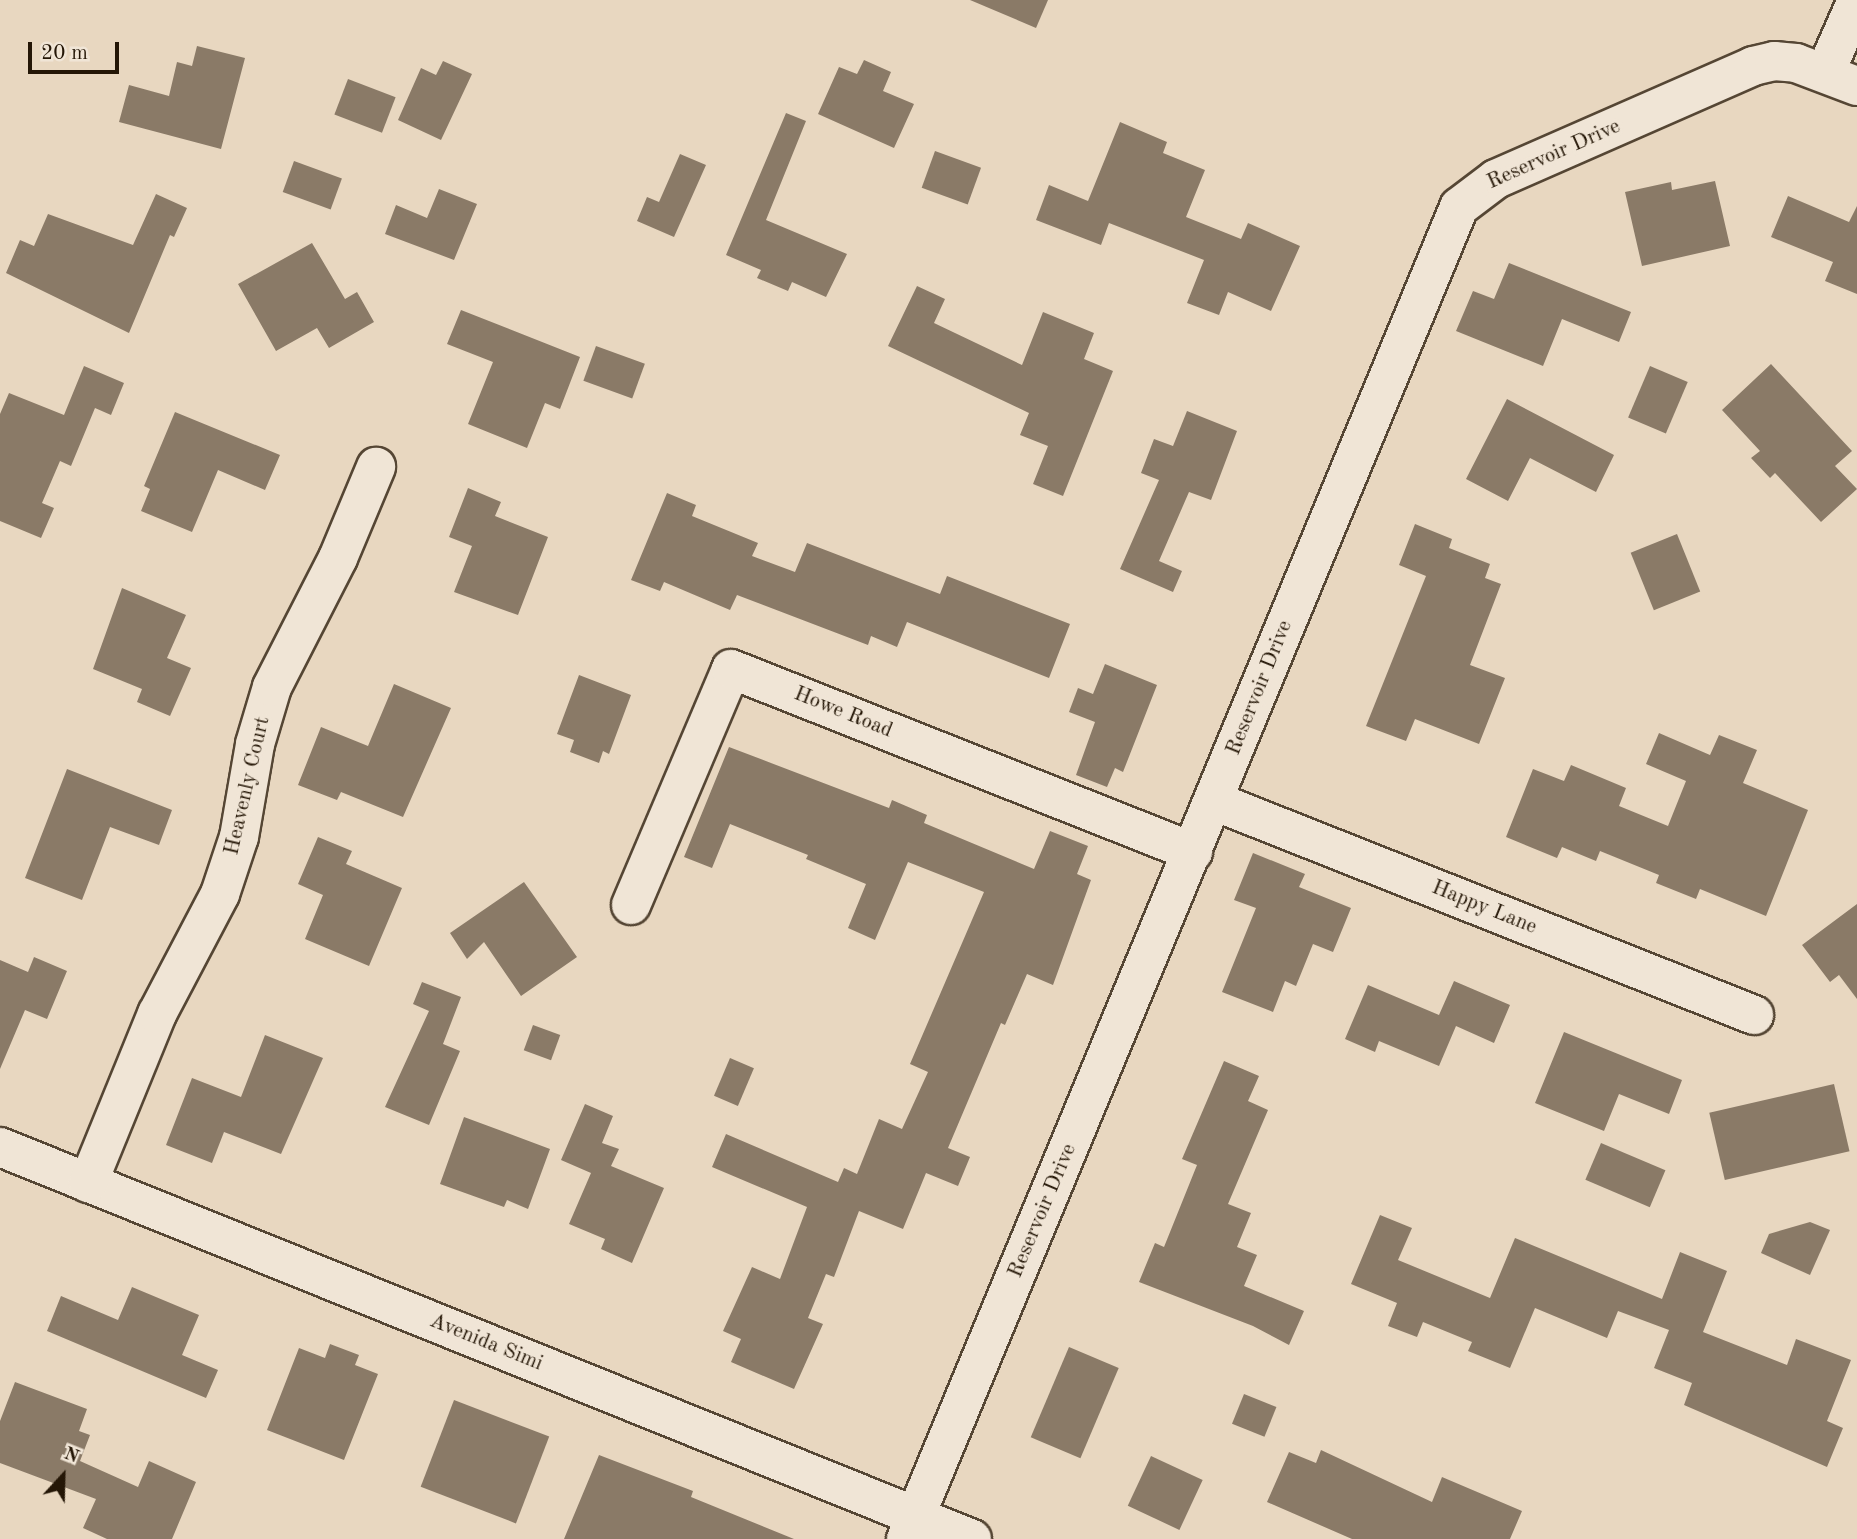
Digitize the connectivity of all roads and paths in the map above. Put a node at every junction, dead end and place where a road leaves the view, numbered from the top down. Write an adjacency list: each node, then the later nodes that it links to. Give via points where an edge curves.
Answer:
1 (1857, 0): 2 (street)
2 (1841, 80): 4 (street, Reservoir Drive, via 1785,62 1754,66 1496,179 1459,207)
3 (376, 467): 9 (street, Heavenly Court, via 338,558 272,687 255,744 239,837 220,894 157,1014)
4 (1214, 801): 5 (street, Reservoir Drive); 7 (street, Happy Lane)
5 (1193, 852): 6 (street, Howe Road, via 732,669); 10 (street, Reservoir Drive)
6 (631, 905)
7 (1754, 1015)
8 (0, 1147): 9 (street, Avenida Simi)
9 (88, 1183): 10 (street, Avenida Simi)
10 (911, 1528): 11 (street, Avenida Simi)
11 (972, 1539)

